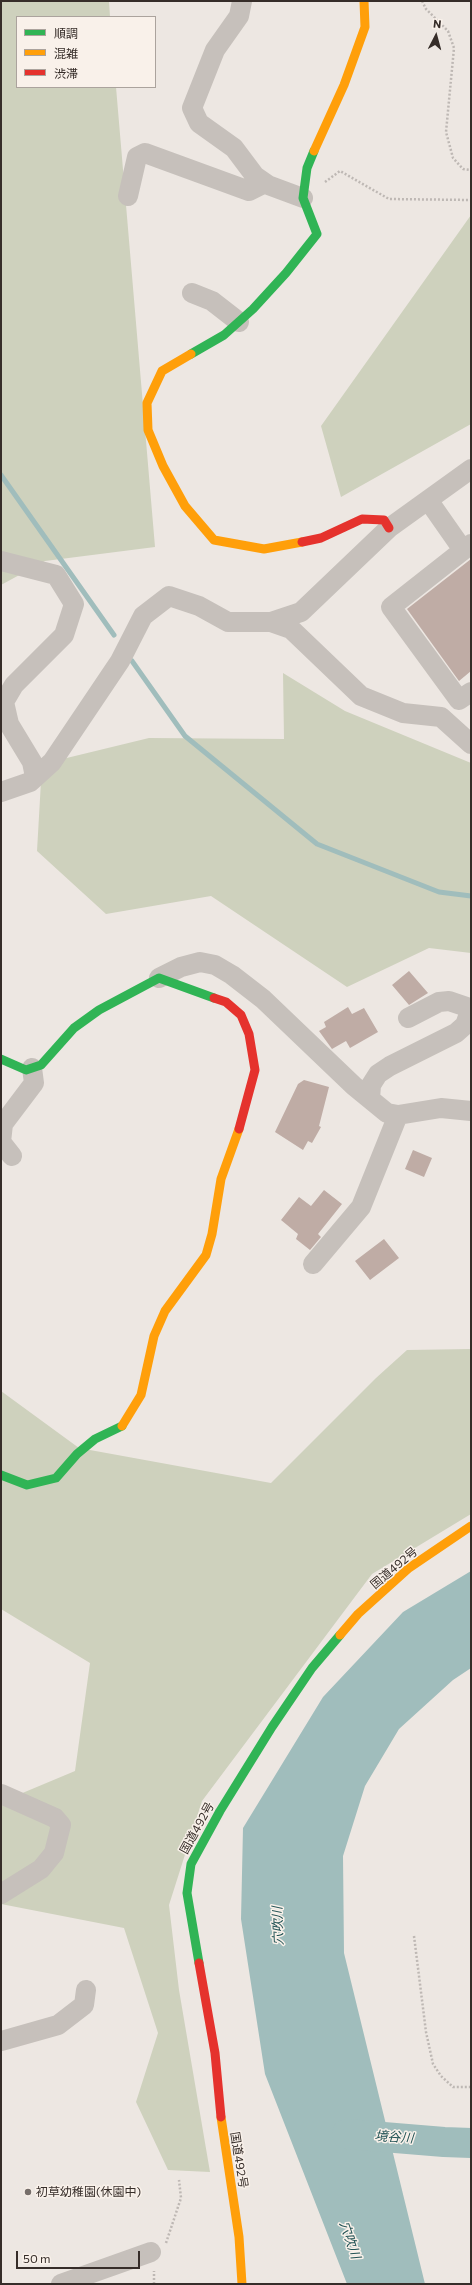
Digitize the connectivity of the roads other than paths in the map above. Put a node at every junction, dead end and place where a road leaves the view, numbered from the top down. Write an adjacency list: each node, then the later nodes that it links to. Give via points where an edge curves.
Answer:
1 (242, 1): 3 (street, via 239,16 215,50 192,108 199,123 234,148 255,176)
2 (364, 1): 5 (main road, via 365,27 344,85 307,168)
3 (265, 183): 4 (street, via 249,191 145,153 137,157); 5 (street)
4 (128, 196)
5 (303, 198): 7 (main road, via 316,234 286,273)
6 (192, 293): 7 (street, via 212,301)
7 (239, 322): 10 (main road, via 224,335 162,371 147,403 148,430 163,466 185,506 214,540 264,549 321,538 362,519 384,520)
8 (471, 469): 9 (street)
9 (428, 500): 10 (street); 11 (street)
10 (388, 528): 13 (street, via 301,612)
11 (467, 547): 14 (street, via 391,607 459,700)
12 (1, 561): 16 (street, via 56,575 74,604 64,635 14,685 4,702 9,724 32,762)
13 (271, 622): 15 (street, via 291,629 361,696 404,713 441,717); 16 (street, via 228,622 199,606 169,596 143,616 120,661 52,762)
14 (471, 692)
15 (471, 744)
16 (36, 777): 17 (street, via 30,782)
17 (1, 792)
18 (159, 978): 22 (main road, via 98,1010 74,1028 41,1065); 23 (street, via 181,967 200,962 215,965 262,999); 28 (main road, via 226,1002 241,1015 249,1034 255,1070 234,1146 221,1179 206,1255 165,1311 154,1336 141,1395 124,1425 95,1439 77,1454 56,1478 27,1486)
19 (470, 1008): 20 (street, via 449,1001 440,1002); 23 (street, via 465,1025 456,1033 378,1074 372,1085)
20 (408, 1018)
21 (1, 1059): 22 (main road, via 26,1070)
22 (32, 1068): 26 (street, via 34,1083 3,1124 1,1142)
23 (370, 1099): 25 (street, via 387,1112)
24 (471, 1111): 25 (street, via 441,1108)
25 (398, 1115): 27 (street, via 361,1207)
26 (12, 1156)
27 (313, 1264)
28 (1, 1475)
29 (471, 1526): 36 (main road, 国道492号, via 409,1568 358,1614 312,1668 220,1811 191,1864 187,1893 215,2053 221,2121 239,2237)
30 (1, 1794): 31 (street, via 55,1818 61,1825 54,1854 41,1869)
31 (1, 1894)
32 (86, 1990): 33 (street, via 84,2005 58,2025)
33 (1, 2041)
34 (156, 2257): 35 (street)
35 (61, 2284)
36 (242, 2284)

